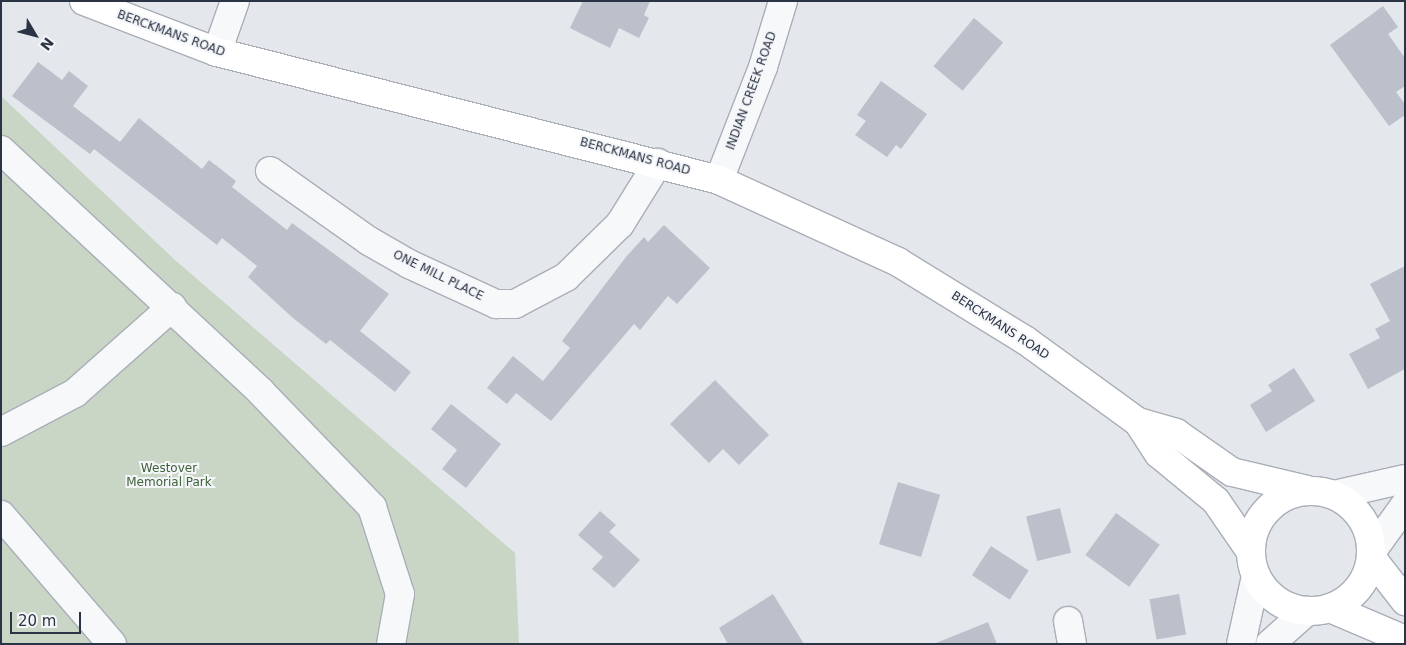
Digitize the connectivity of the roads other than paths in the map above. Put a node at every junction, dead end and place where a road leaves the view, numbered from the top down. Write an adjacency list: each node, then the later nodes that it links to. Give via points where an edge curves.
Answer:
1 (84, 1): 4 (main road, BERCKMANS ROAD)
2 (235, 1): 4 (street)
3 (782, 1): 8 (street, INDIAN CREEK ROAD, via 763,67)
4 (217, 52): 6 (main road, BERCKMANS ROAD)
5 (1, 150): 9 (street)
6 (658, 163): 7 (street, ONE MILL PLACE, via 620,224 566,277 515,304 496,304 409,264 369,241); 8 (main road, BERCKMANS ROAD)
7 (270, 171)
8 (719, 180): 10 (main road, BERCKMANS ROAD, via 898,262 1025,340)
9 (172, 307): 11 (street, via 75,393); 23 (street, via 372,507 400,594)
10 (1138, 422): 13 (main road, BERCKMANS ROAD, via 1176,433 1232,472); 18 (main road, BERCKMANS ROAD, via 1159,454 1216,501)
11 (1, 432)
12 (1405, 478): 14 (street)
13 (1307, 490): 14 (main road); 18 (main road, via 1271,505 1259,520)
14 (1334, 495): 17 (main road, via 1358,512 1369,530)
15 (1405, 505): 17 (street)
16 (1, 515): 22 (street)
17 (1372, 554): 19 (main road); 20 (main road, via 1358,590)
18 (1253, 564): 20 (main road, via 1282,604); 24 (street)
19 (1405, 601)
20 (1319, 609): 21 (main road); 25 (street)
21 (1405, 640)
22 (112, 644)
23 (391, 644)
24 (1241, 644)
25 (1270, 644)

